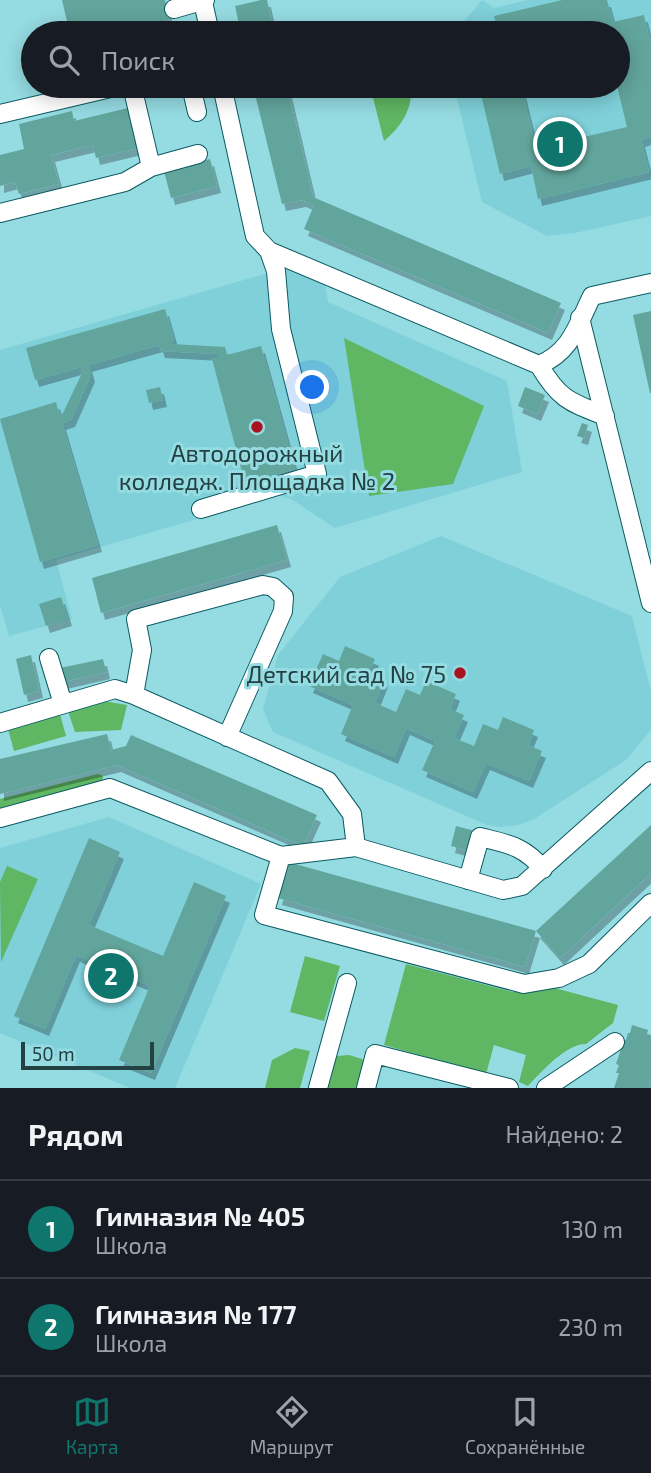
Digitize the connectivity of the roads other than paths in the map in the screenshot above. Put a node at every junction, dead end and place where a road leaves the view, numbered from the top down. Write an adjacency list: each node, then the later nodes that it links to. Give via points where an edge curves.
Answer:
1 (204, 1): 2 (lane); 3 (lane)
2 (174, 9)
3 (208, 21)
4 (49, 98): 9 (lane)
5 (135, 98): 11 (lane)
6 (194, 98): 8 (lane)
7 (225, 98): 13 (lane, via 255,236)
8 (197, 112)
9 (0, 114)
10 (198, 154): 11 (lane)
11 (151, 167): 12 (lane, via 125,181)
12 (0, 213)
13 (269, 251): 16 (lane); 18 (lane, via 276,271 281,329 317,474)
14 (651, 283): 15 (lane, via 592,296)
15 (580, 318): 16 (lane, via 568,345 554,359); 17 (lane)
16 (539, 365): 17 (lane, via 552,388 569,402)
17 (605, 416): 19 (lane)
18 (201, 509)
19 (651, 603)
20 (50, 658): 22 (lane)
21 (134, 695): 22 (lane, via 115,689); 24 (lane); 24 (lane, via 142,650 136,619 263,585 273,587 284,597 284,611)
22 (63, 704): 23 (lane)
23 (0, 723)
24 (227, 737): 27 (lane, via 328,781 352,814)
25 (651, 771): 29 (lane)
26 (0, 818): 28 (lane, via 110,788)
27 (356, 847): 28 (lane); 30 (lane)
28 (281, 856): 31 (lane, via 264,915 524,984 559,978 589,964)
29 (543, 869): 30 (lane, via 522,886 503,890); 30 (lane, via 520,848 480,837)
30 (468, 880)
31 (651, 903)
32 (347, 983): 34 (lane)
33 (615, 1042): 37 (lane)
34 (318, 1088)
35 (366, 1088): 36 (lane, via 375,1054)
36 (509, 1088)
37 (546, 1088)

